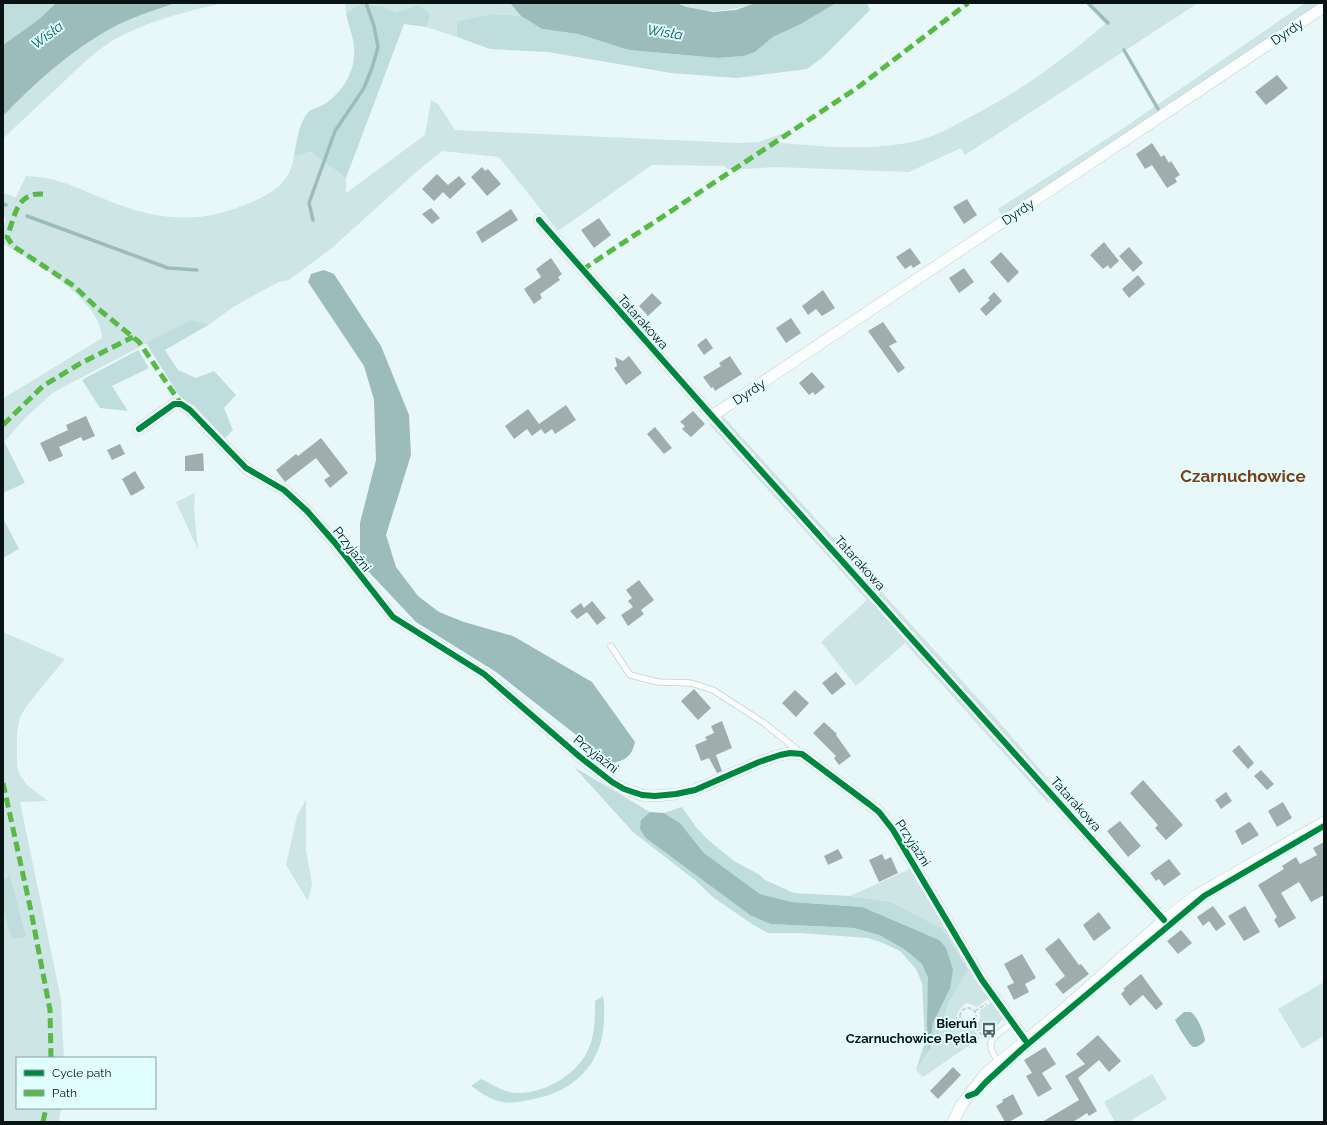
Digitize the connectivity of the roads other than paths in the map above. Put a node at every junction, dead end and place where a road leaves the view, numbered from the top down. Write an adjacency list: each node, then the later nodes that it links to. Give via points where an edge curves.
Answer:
1 (1324, 7): 3 (street, Dyrdy)
2 (539, 220): 3 (street, Tatarakowa)
3 (712, 416): 8 (street, Tatarakowa)
4 (139, 429): 6 (street, Przyjaźni, via 174,404 180,404 190,410 246,468 284,490 307,511 393,617 484,674 580,757 624,789 648,796 682,793 773,757 790,753)
5 (611, 646): 6 (lane, via 630,675 658,682 696,684 714,690 764,723)
6 (802, 754): 9 (street, Przyjaźni, via 869,804 887,822 982,980)
7 (1324, 822): 8 (street, via 1197,895)
8 (1164, 920): 10 (street)
9 (1012, 1023): 10 (street, Przyjaźni); 11 (lane, via 995,1037 990,1046 991,1052)
10 (1026, 1040): 11 (street)
11 (999, 1062): 12 (street, via 986,1073 962,1104)
12 (953, 1122)

